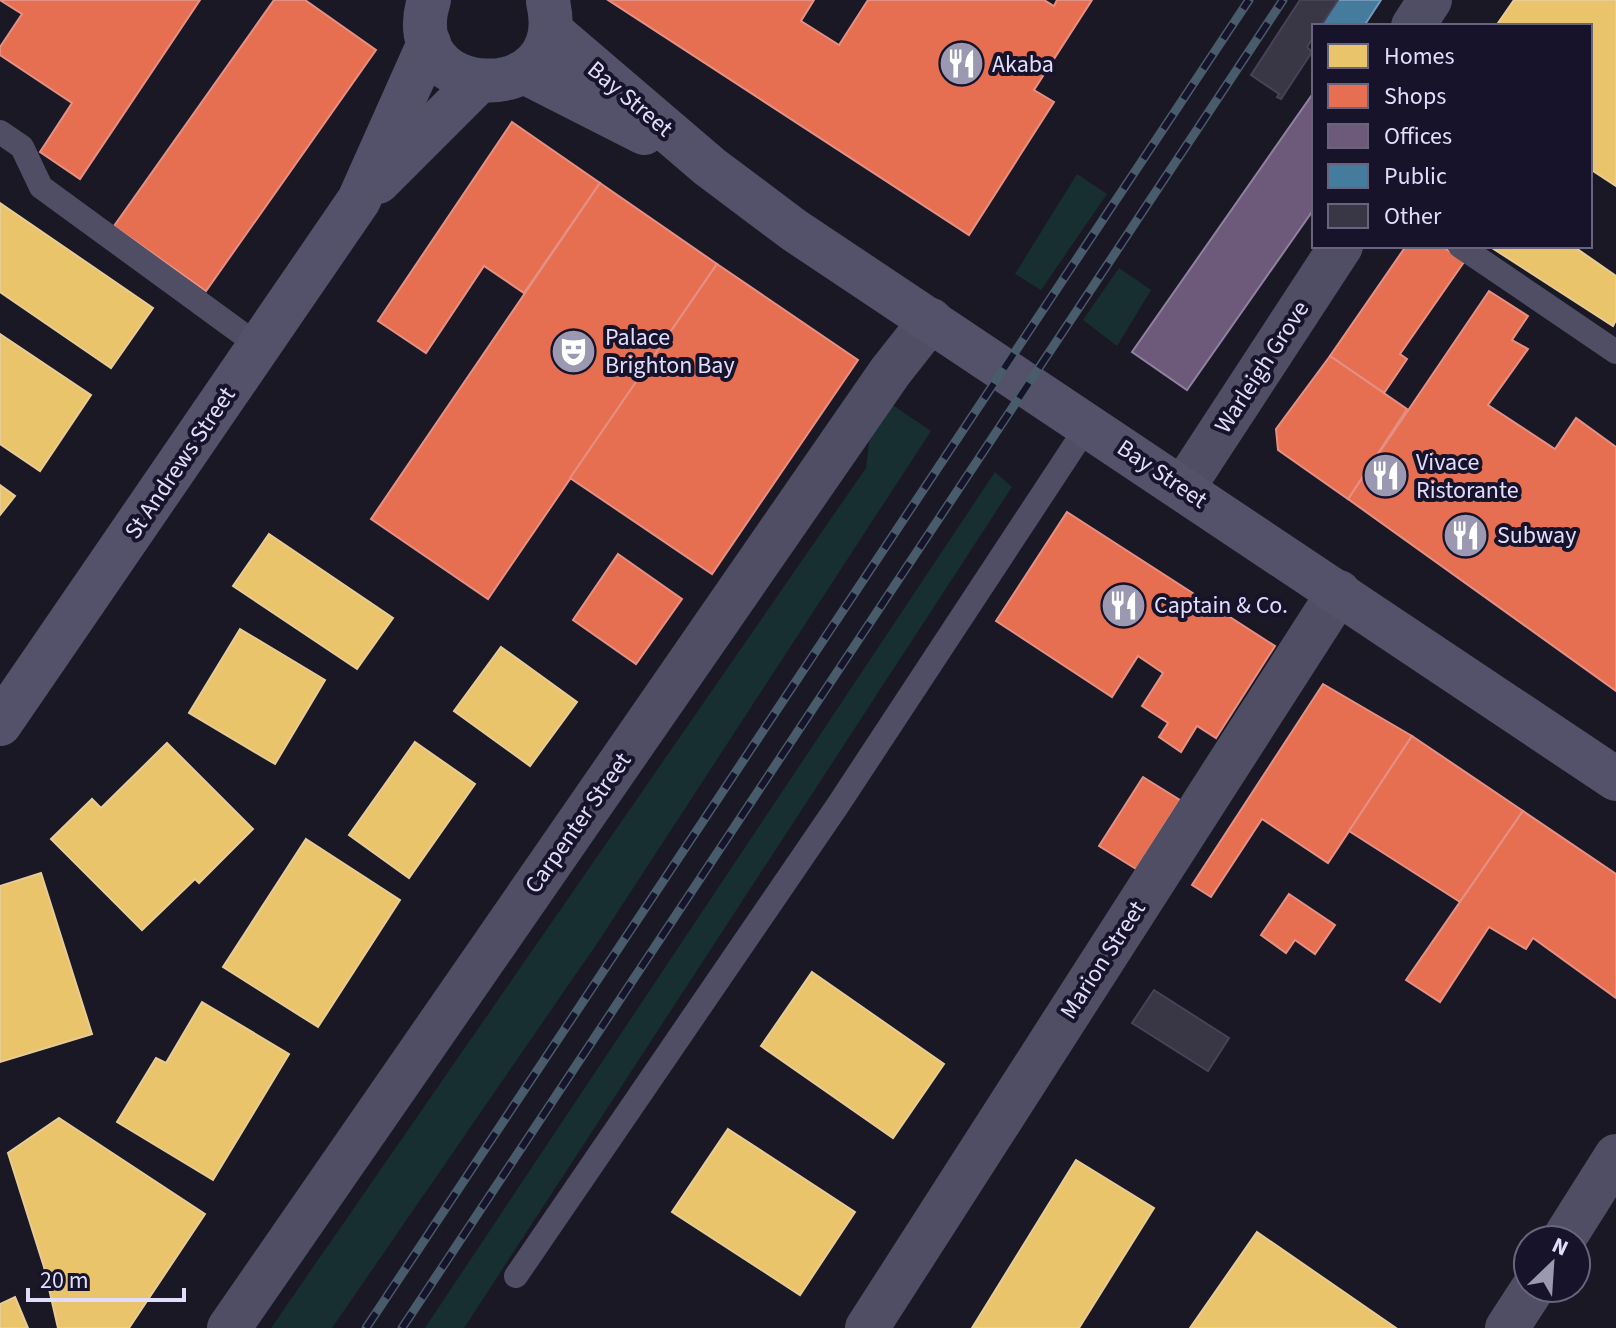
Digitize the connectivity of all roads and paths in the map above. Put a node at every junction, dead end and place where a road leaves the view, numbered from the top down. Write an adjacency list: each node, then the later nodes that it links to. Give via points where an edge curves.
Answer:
1 (1430, 0): 4 (street)
2 (427, 12): 6 (street, via 449,69); 9 (street, St Andrews Street)
3 (549, 15): 5 (street, via 537,61); 8 (street, Bay Street)
4 (1414, 24)
5 (524, 72): 6 (street, via 494,83); 8 (street, Bay Street)
6 (478, 82): 9 (street, St Andrews Street)
7 (0, 132): 13 (lane, via 22,147 41,187)
8 (710, 167): 12 (street, Bay Street)
9 (359, 200): 13 (street, St Andrews Street)
10 (1340, 248): 16 (street, Warleigh Grove)
11 (1463, 248): 14 (lane)
12 (931, 320): 15 (street, Bay Street); 24 (street, Carpenter Street)
13 (259, 346): 18 (street, St Andrews Street)
14 (1616, 352)
15 (1088, 425): 16 (street, Bay Street); 22 (lane, via 838,805)
16 (1183, 488): 17 (street, Bay Street)
17 (1339, 592): 19 (street, Bay Street); 25 (street, Marion Street)
18 (0, 724)
19 (1616, 779)
20 (1616, 1156): 21 (street)
21 (1573, 1224)
22 (516, 1276)
23 (1523, 1304): 26 (street)
24 (229, 1328)
25 (867, 1328)
26 (1507, 1328)

